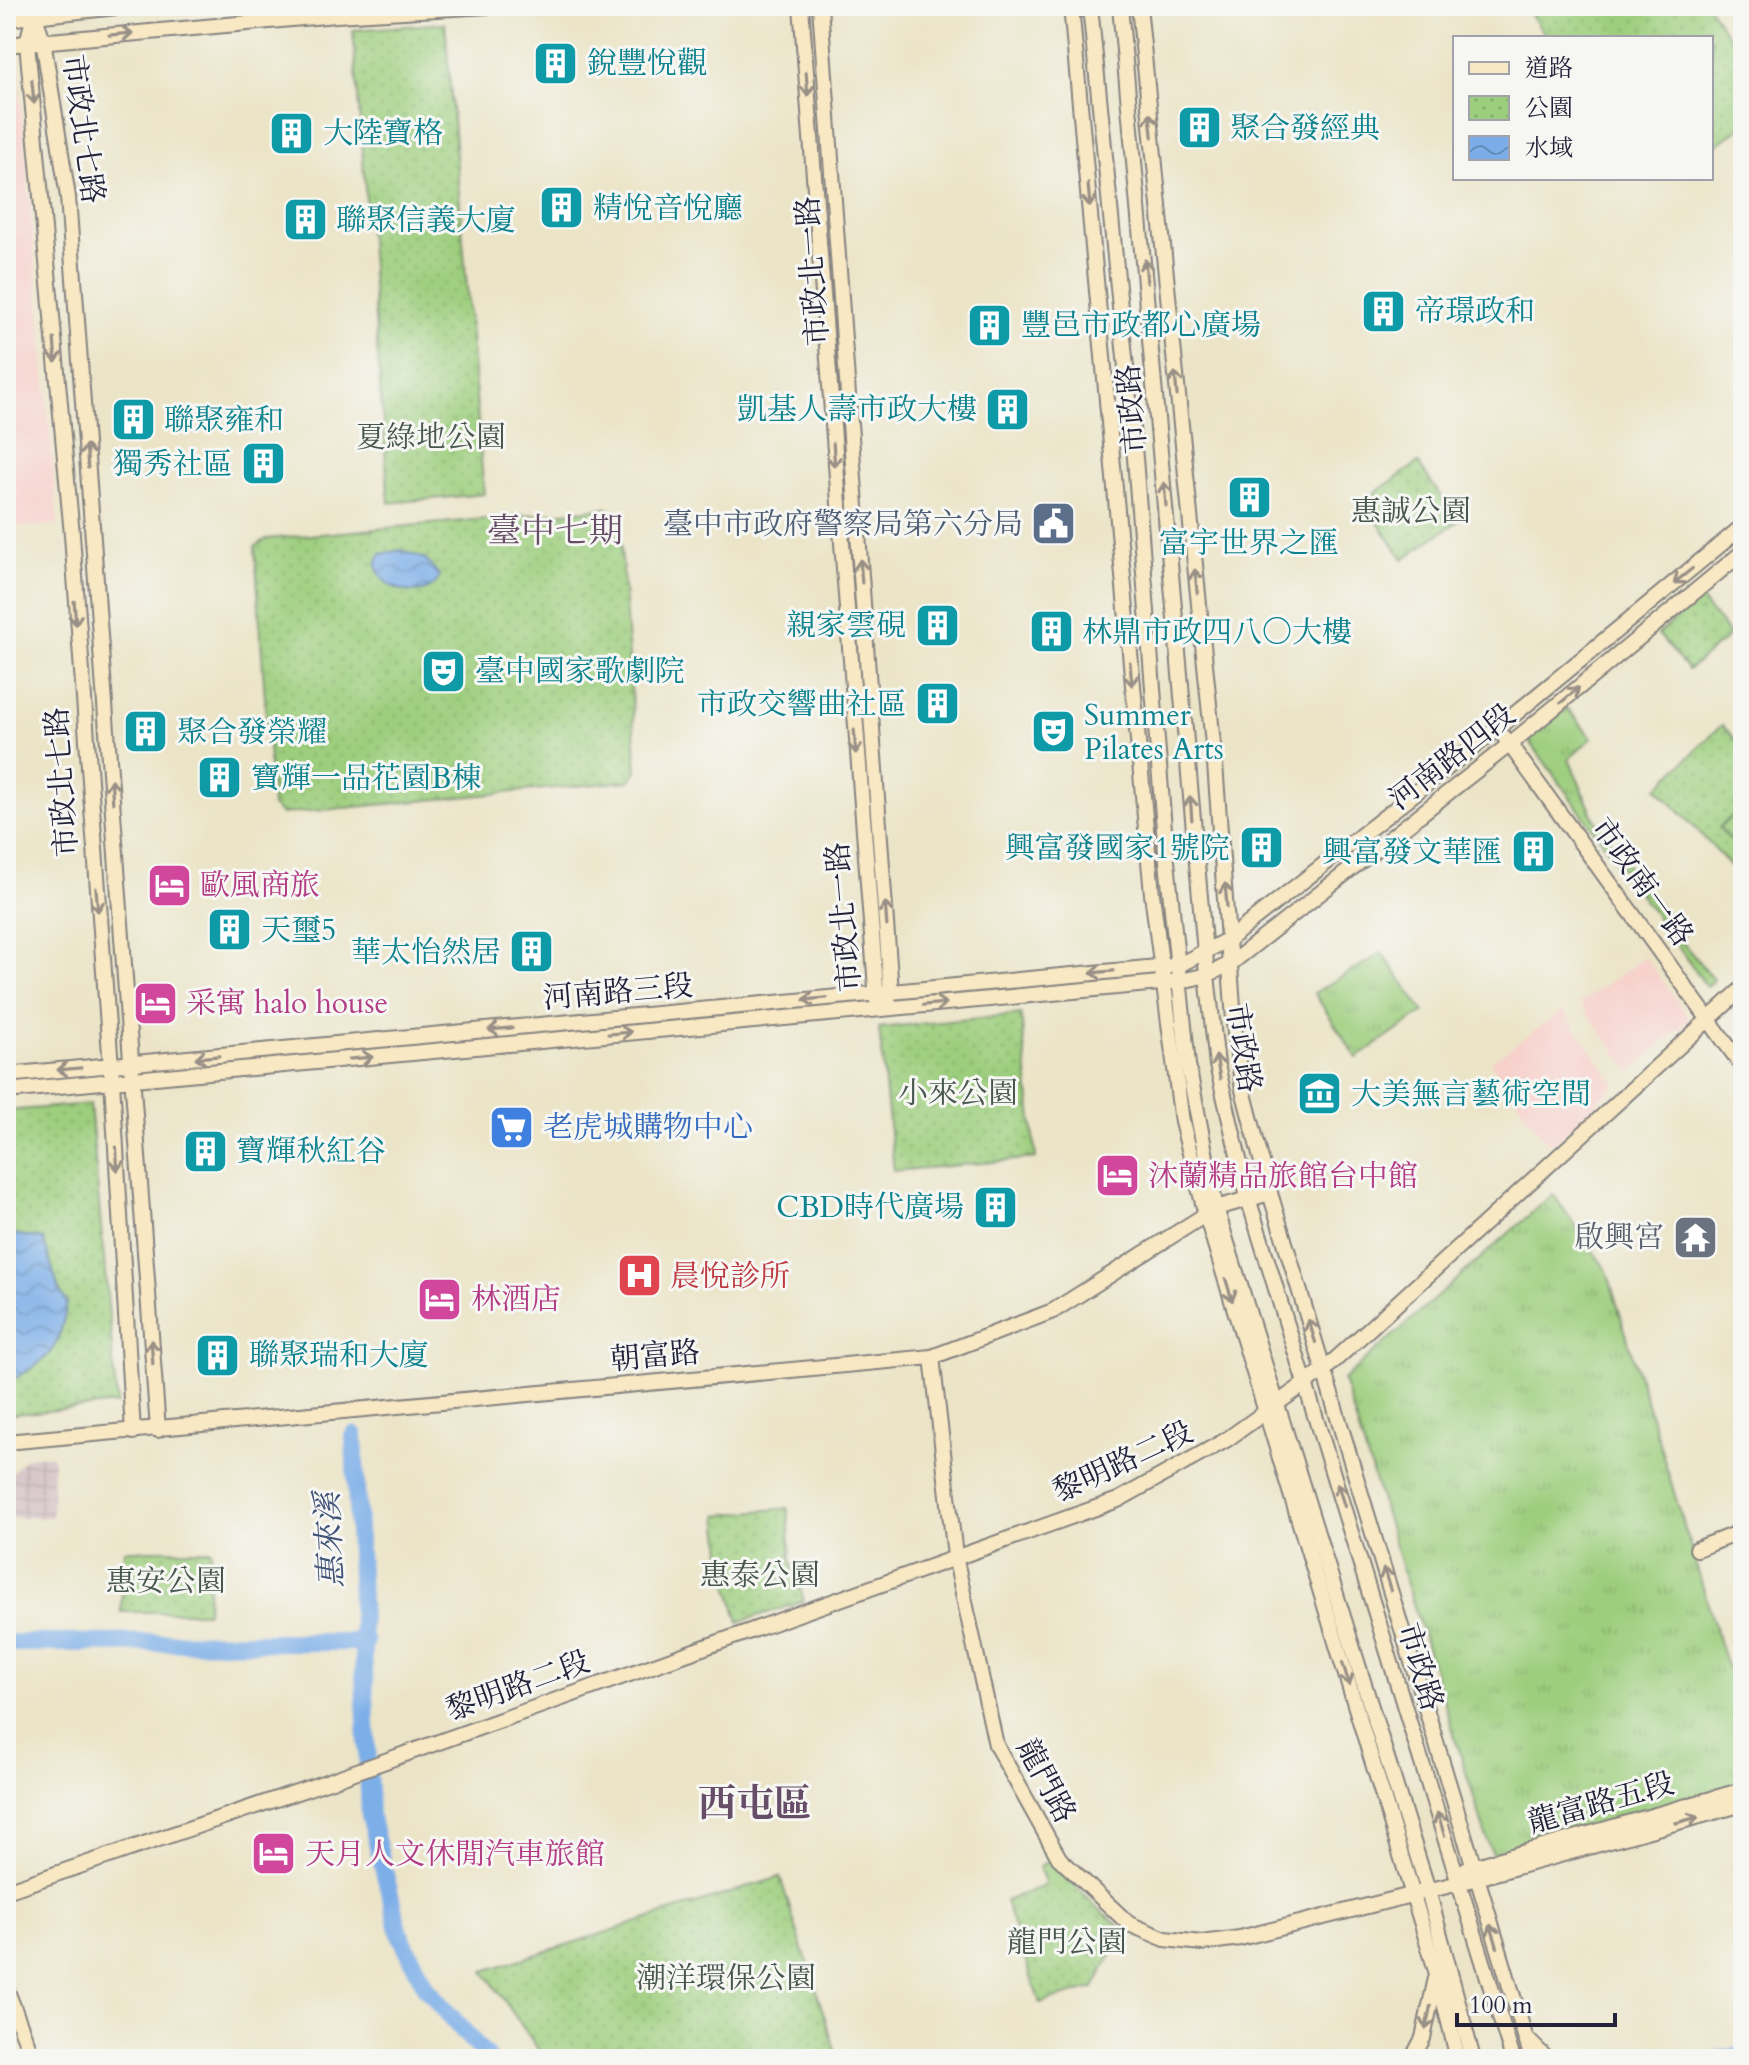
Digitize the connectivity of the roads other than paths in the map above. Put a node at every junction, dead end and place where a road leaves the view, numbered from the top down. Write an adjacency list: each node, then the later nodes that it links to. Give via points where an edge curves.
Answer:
1 (126, 6): 9 (street)
2 (488, 6): 11 (street, one-way to 2)
3 (801, 6): 28 (street, 市政北一路, one-way to 28)
4 (820, 6): 27 (street, 市政北一路, one-way to 4)
5 (1071, 6): 22 (street, 市政路, one-way to 22)
6 (1090, 6): 21 (street, 市政路)
7 (1120, 6): 19 (street, 市政路, one-way to 7)
8 (1139, 6): 18 (street, 市政路, one-way to 8)
9 (34, 15): 10 (street); 11 (street, 市政北七路); 12 (street, 市政北七路)
10 (6, 19)
11 (43, 40): 12 (street); 32 (street, 市政北七路, one-way to 11, via 68,197)
12 (27, 43): 13 (street); 33 (street, 市政北七路, one-way to 33, via 72,535)
13 (6, 45)
14 (1743, 526): 16 (street, 河南路四段, one-way to 16)
15 (1743, 552): 17 (street, 河南路四段, one-way to 15)
16 (1498, 728): 17 (street, 市政南一路); 18 (street, 河南路四段)
17 (1510, 744): 20 (street, 河南路四段); 30 (street, 市政南一路)
18 (1229, 939): 19 (street, 河南路三段); 20 (street, 市政路)
19 (1205, 955): 21 (street, 河南路三段); 23 (street, 市政路)
20 (1230, 964): 23 (street, 河南路四段); 36 (street, 市政路, via 1243,1090)
21 (1179, 965): 22 (street, 河南路三段); 24 (street, 市政路)
22 (1161, 967): 25 (street, 市政路); 27 (street, 河南路三段, one-way to 27)
23 (1207, 975): 24 (street, 河南路四段); 37 (street, 市政路, one-way to 23, via 1217,1065)
24 (1181, 981): 25 (street, 河南路三段); 38 (street, 市政路)
25 (1163, 982): 29 (street, 河南路三段, one-way to 25); 38 (street, 市政路, via 1182,1122)
26 (1743, 988): 30 (street, 黎明路二段)
27 (891, 992): 28 (street, 河南路三段); 29 (street, 市政北一路)
28 (874, 994): 29 (street, 市政北一路); 32 (street, 河南路三段, one-way to 32)
29 (881, 1009): 32 (street, 河南路三段, one-way to 29)
30 (1709, 1019): 31 (street, 市政南一路); 40 (street, 黎明路二段)
31 (1743, 1067)
32 (133, 1072): 33 (street, 河南路三段); 43 (street, 市政北七路, one-way to 32)
33 (112, 1074): 34 (street, 河南路三段, one-way to 34); 35 (street, 河南路三段); 44 (street, 市政北七路, one-way to 44)
34 (6, 1075)
35 (6, 1091)
36 (1270, 1193): 37 (street, 朝富路); 40 (street, 市政路, one-way to 36)
37 (1248, 1198): 38 (street, 朝富路); 41 (street, 市政路)
38 (1211, 1212): 39 (street, 朝富路, via 1053,1311); 42 (street, 市政路, one-way to 42)
39 (932, 1357): 43 (street, 朝富路); 48 (street, 龍門路)
40 (1324, 1370): 41 (street, 黎明路二段); 51 (street, 市政路, one-way to 40)
41 (1307, 1382): 42 (street, 黎明路二段); 52 (street, 市政路, one-way to 41)
42 (1273, 1407): 48 (street, 黎明路二段, via 1226,1440 1118,1500); 53 (street, 市政路, one-way to 53)
43 (158, 1430): 44 (street, 朝富路)
44 (133, 1432): 45 (street, 朝富路)
45 (6, 1442)
46 (1743, 1531): 47 (street)
47 (1697, 1549)
48 (955, 1556): 53 (street, 龍門路, via 996,1745 1059,1858 1129,1924 1165,1939 1202,1943 1240,1938); 54 (street, 黎明路二段)
49 (1743, 1790): 51 (street, 龍富路五段)
50 (1743, 1804): 51 (street, 龍富路五段, one-way to 50)
51 (1475, 1872): 52 (street, 龍門路); 58 (street, 市政路, one-way to 51)
52 (1458, 1878): 53 (street, 龍門路); 63 (street, 市政路)
53 (1416, 1890): 55 (street, 市政路); 57 (street, 市政路)
54 (6, 1891)
55 (1437, 1974): 60 (street, one-way to 60, via 1423,2038); 61 (street, 市政路)
56 (6, 1988): 59 (street)
57 (1464, 2027): 61 (street); 62 (street, 市政路)
58 (1525, 2037): 64 (street, 市政路); 65 (street)
59 (33, 2059)
60 (1412, 2059)
61 (1458, 2059)
62 (1473, 2059)
63 (1513, 2059)
64 (1532, 2059)
65 (1547, 2059)

